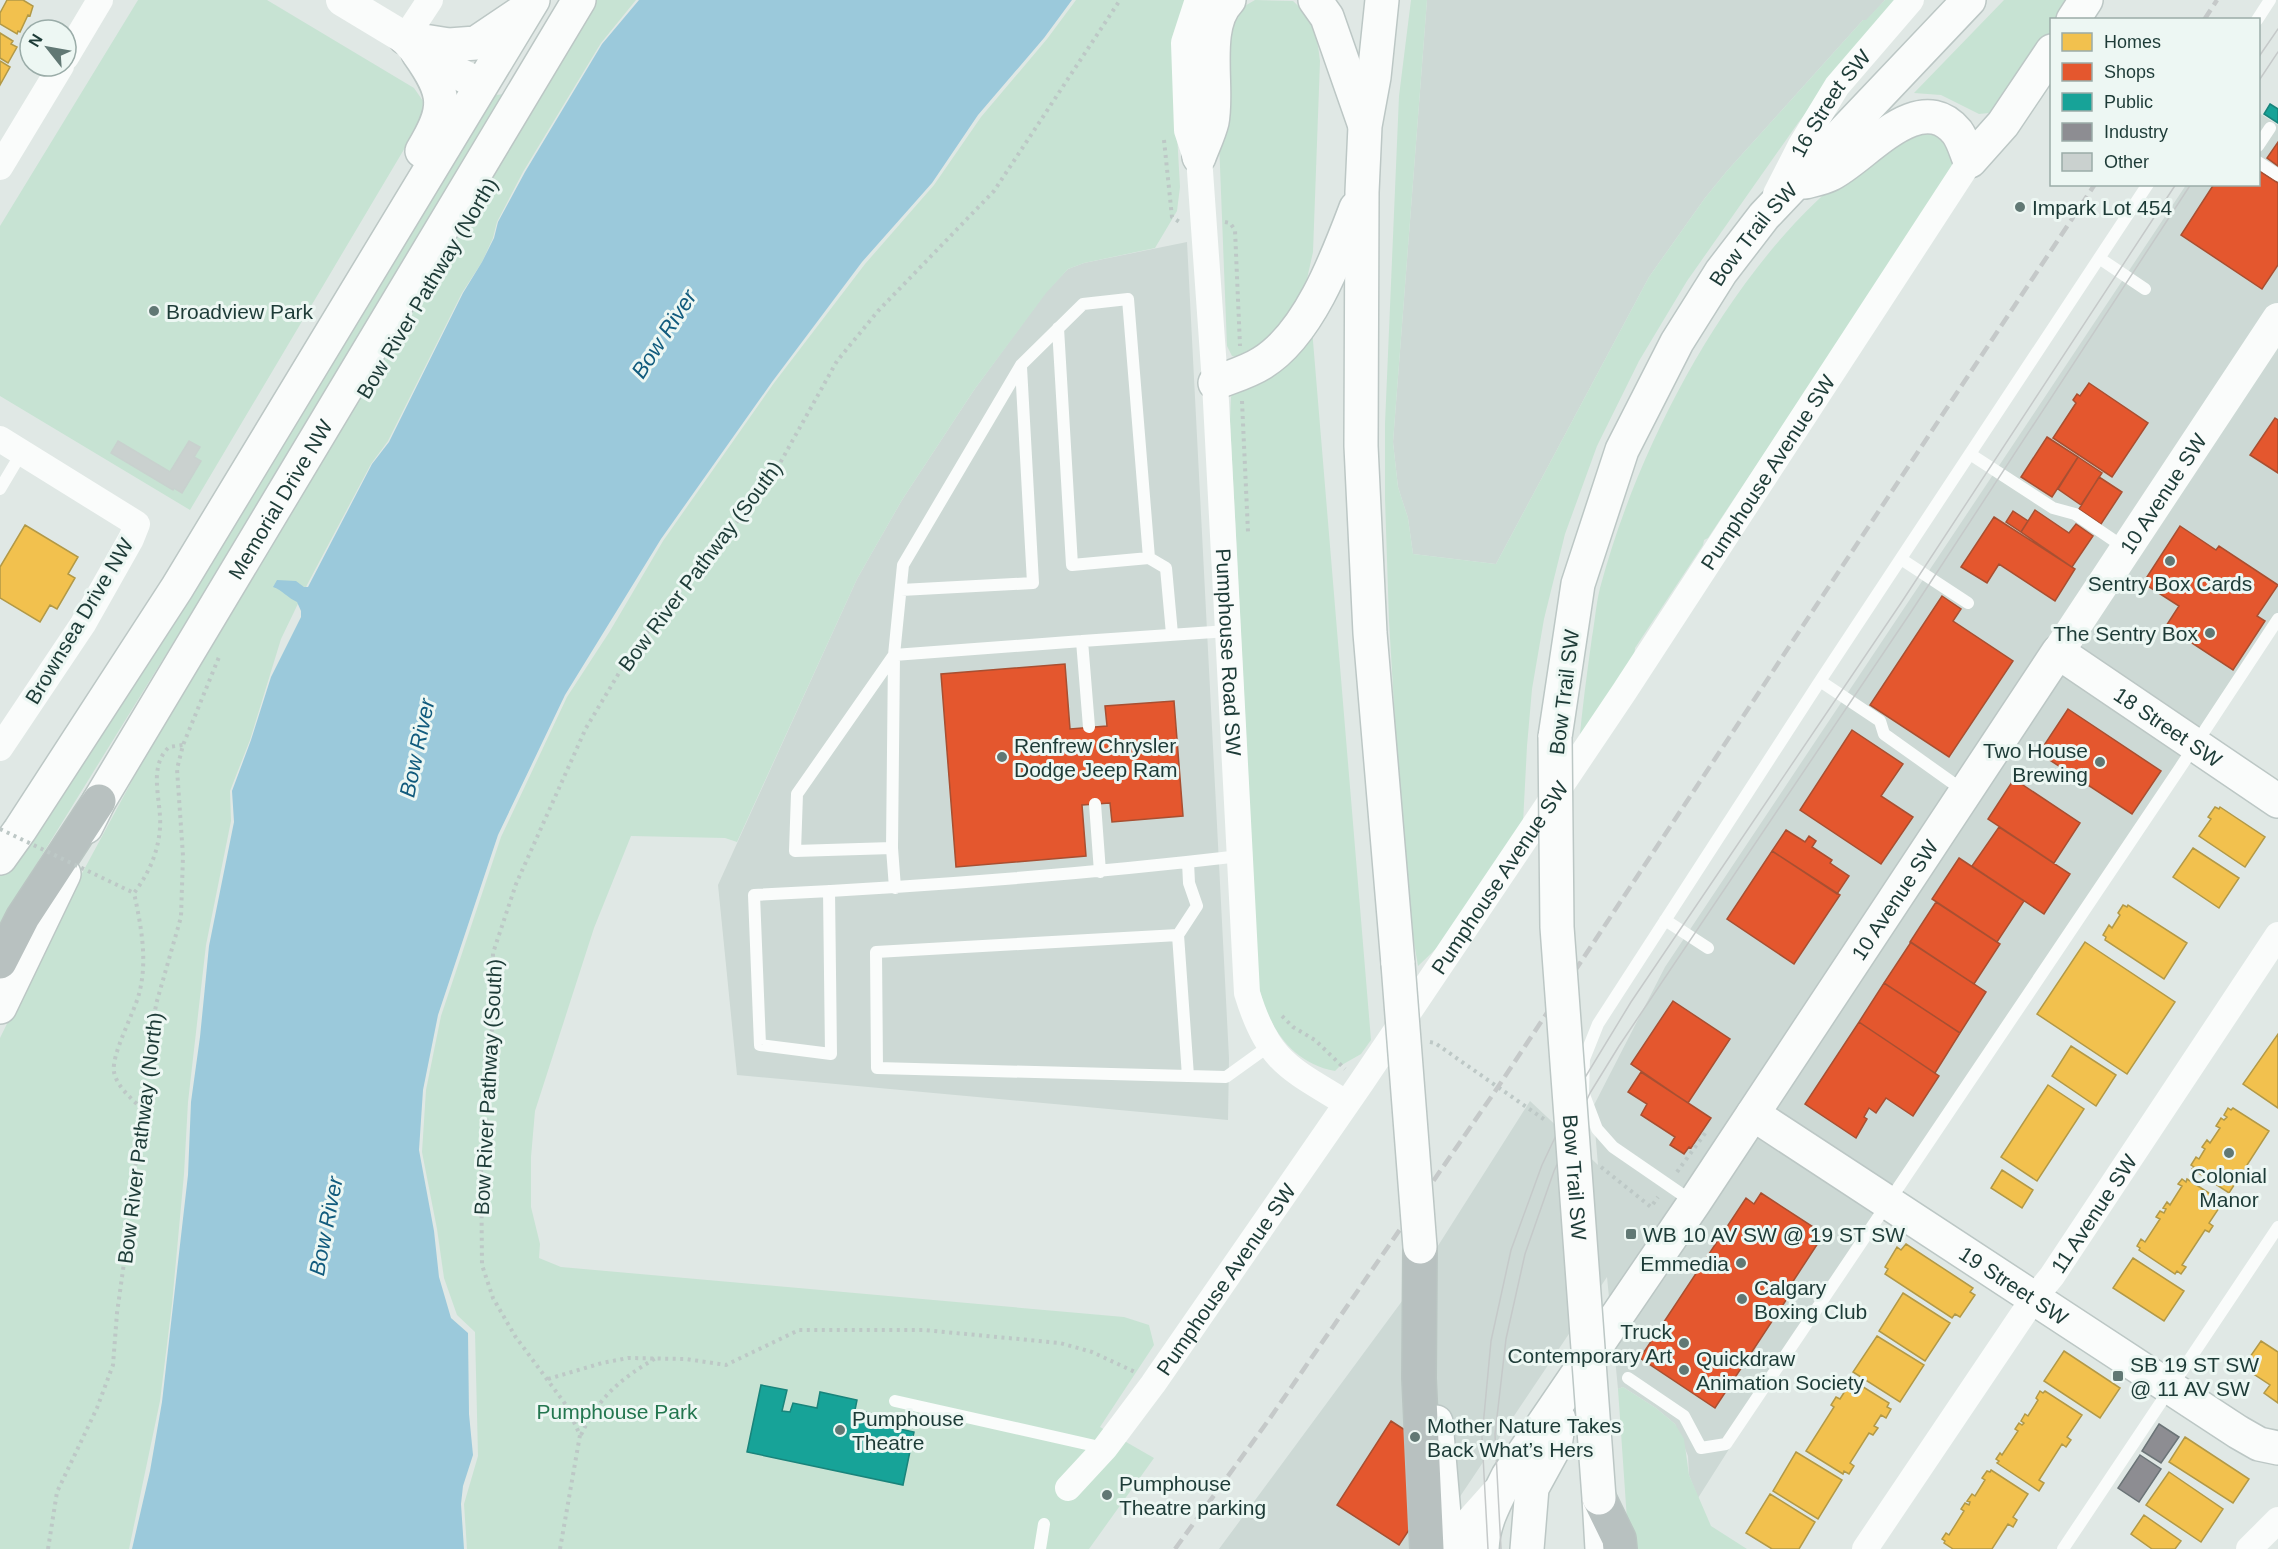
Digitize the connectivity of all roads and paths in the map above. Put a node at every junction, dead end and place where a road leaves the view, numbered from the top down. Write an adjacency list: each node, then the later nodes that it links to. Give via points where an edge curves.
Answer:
1 (100, 0): 19 (street)
2 (430, 0): 20 (street)
3 (579, 0): 18 (main road, Memorial Drive NW)
4 (1120, 0): 106 (path, Bow River Pathway (South), via 994,191 878,311 837,361 775,472 661,614 619,674 586,728 520,874 493,953 491,1088 481,1154 482,1266 515,1336)
5 (1315, 0): 25 (main road, via 1327,17)
6 (1365, 0): 22 (street)
7 (1382, 0): 22 (main road)
8 (1398, 0): 22 (street, via 1389,42)
9 (1911, 0): 36 (street, 16 Street SW, via 1837,86)
10 (1969, 0): 33 (main road, Bow Trail SW)
11 (2086, 0): 16 (main road)
12 (2270, 0): 17 (lane)
13 (1220, 1): 28 (main road, via 1213,35 1212,121)
14 (354, 3): 20 (street)
15 (530, 4): 20 (main road, via 476,43); 24 (main road, Memorial Drive NW)
16 (2074, 18)
17 (2258, 18)
18 (559, 32): 24 (main road, via 513,76); 69 (main road, Memorial Drive NW)
19 (78, 37)
20 (412, 45): 24 (street); 53 (main road, via 435,76 442,97 434,131 242,450)
21 (2050, 54): 29 (main road, via 2003,124)
22 (1374, 76): 25 (main road)
23 (54, 78): 31 (street)
24 (481, 85): 53 (main road, Memorial Drive NW)
25 (1365, 126): 35 (main road)
26 (2270, 128): 27 (lane)
27 (2260, 144)
28 (1199, 157): 44 (street, Pumphouse Road SW)
29 (1970, 161): 33 (main road, via 1958,133 1947,122 1930,116 1893,129 1831,175); 92 (street, Pumphouse Avenue SW, via 1624,692)
30 (2260, 163): 32 (lane)
31 (0, 167)
32 (2278, 175)
33 (1794, 184): 36 (main road, Bow Trail SW)
34 (2147, 186): 38 (lane)
35 (1362, 192): 44 (main road, via 1333,266 1292,337); 102 (main road, bridge, via 1361,446 1370,633)
36 (1764, 216): 115 (main road, Bow Trail SW, bridge, via 1721,272 1677,342 1622,450 1578,584 1555,737 1557,927)
37 (1222, 222): 42 (path, via 1230,223 1235,230)
38 (2099, 258): 39 (lane); 47 (lane)
39 (2145, 289)
40 (2278, 320): 50 (street, 10 Avenue SW)
41 (1058, 328): 43 (lane); 51 (lane, via 1072,565); 51 (lane, via 1083,303 1128,299)
42 (1241, 356)
43 (1021, 365): 54 (lane, via 903,565); 54 (lane, via 1033,583)
44 (1228, 386): 49 (path); 57 (street, Pumphouse Road SW)
45 (0, 439): 46 (street)
46 (22, 452): 48 (lane); 67 (street, Brownsea Drive NW, via 137,524 83,624)
47 (1970, 454): 50 (lane, via 2053,508 2075,514); 52 (lane)
48 (0, 489)
49 (1249, 542)
50 (2126, 549): 61 (street, 10 Avenue SW)
51 (1149, 558): 58 (lane, via 1166,568)
52 (1901, 559): 55 (lane); 63 (lane)
53 (177, 588): 75 (main road, Memorial Drive NW)
54 (901, 590): 62 (lane)
55 (1968, 603)
56 (2278, 619): 66 (lane)
57 (1228, 631): 58 (lane); 74 (street, Pumphouse Road SW)
58 (1172, 634): 59 (lane)
59 (1082, 641): 62 (lane); 64 (lane)
60 (221, 651): 65 (path, Bow River Pathway (North))
61 (2058, 652): 66 (main road, 18 Street SW); 68 (main road, 10 Avenue SW)
62 (894, 655): 73 (lane); 73 (lane, via 797,794 795,851)
63 (1820, 681): 68 (lane, via 1880,721 1884,734); 81 (lane)
64 (1089, 727)
65 (183, 745): 80 (path, via 169,747 160,760 158,842 151,868); 93 (path, Bow River Pathway (North), via 177,769 183,904 149,1038)
66 (2195, 745): 70 (main road, 18 Street SW); 99 (lane)
67 (0, 748)
68 (1965, 792): 94 (main road, 10 Avenue SW)
69 (99, 801): 85 (highway, via 23,917); 86 (main road, Memorial Drive NW)
70 (2278, 801)
71 (1095, 804): 77 (lane)
72 (0, 828): 80 (path, bridge)
73 (892, 848): 78 (lane)
74 (1240, 856): 76 (lane); 89 (street, Pumphouse Road SW, via 1247,993)
75 (0, 858)
76 (1188, 862): 77 (lane); 82 (lane, via 1189,883 1197,906)
77 (1100, 872): 78 (lane)
78 (895, 888): 79 (lane)
79 (829, 891): 79 (lane, via 754,895 760,1045 831,1054)
80 (134, 893): 93 (path, via 143,948 142,981 114,1063 116,1079)
81 (1665, 920): 84 (lane); 98 (lane, via 1598,1024 1584,1059 1583,1092 1597,1129 1613,1147)
82 (1178, 935): 91 (lane); 91 (lane, via 876,952 877,1068)
83 (2278, 935): 103 (street, 11 Avenue SW)
84 (1708, 948)
85 (0, 962)
86 (0, 1007)
87 (1279, 1011): 90 (path)
88 (1421, 1042): 95 (path, via 1435,1043)
89 (1269, 1046): 91 (lane, via 1226,1077); 92 (street, Pumphouse Road SW, via 1293,1071)
90 (1345, 1069)
91 (1188, 1076)
92 (1346, 1103): 107 (street, Pumphouse Avenue SW)
93 (142, 1110): 119 (path, Bow River Pathway (North), via 113,1365 57,1492)
94 (1753, 1114): 99 (main road, 19 Street SW); 100 (main road, 10 Avenue SW)
95 (1551, 1124)
96 (1707, 1131): 98 (path)
97 (1596, 1162): 98 (path, via 1651,1207)
98 (1667, 1185): 100 (lane)
99 (1889, 1202): 103 (main road, 19 Street SW); 105 (lane, via 1726,1444 1701,1448 1684,1416)
100 (1694, 1203): 109 (main road, 10 Avenue SW)
101 (2278, 1227): 108 (lane)
102 (1420, 1247): 122 (highway, via 1419,1378); 123 (main road)
103 (2034, 1298): 108 (main road, 19 Street SW); 129 (street, 11 Avenue SW)
104 (657, 1357): 106 (path, via 603,1363); 107 (path, via 726,1365 800,1330 924,1330 1060,1343 1092,1352 1135,1371); 111 (path, via 618,1383 590,1414)
105 (1628, 1378)
106 (548, 1379): 111 (path, Bow River Pathway (South))
107 (1153, 1384): 112 (street, Pumphouse Avenue SW)
108 (2170, 1387): 113 (main road, 19 Street SW, via 2245,1436); 130 (lane)
109 (1564, 1394): 118 (main road, 10 Avenue SW, via 1508,1476); 126 (main road, via 1555,1446 1532,1488)
110 (895, 1401): 112 (lane)
111 (580, 1435): 120 (path)
112 (1105, 1448): 114 (street, Pumphouse Avenue SW)
113 (2278, 1449)
114 (1068, 1488)
115 (1599, 1498): 127 (main road, Bow Trail SW); 128 (highway)
116 (2278, 1520): 131 (street)
117 (1044, 1524): 121 (lane)
118 (1487, 1524): 124 (street); 125 (street); 126 (main road, via 1510,1519)
119 (48, 1549)
120 (560, 1549)
121 (1040, 1549)
122 (1427, 1549)
123 (1447, 1549)
124 (1453, 1549)
125 (1490, 1549)
126 (1527, 1549)
127 (1602, 1549)
128 (1620, 1549)
129 (1865, 1549)
130 (2063, 1549)
131 (2249, 1549)

